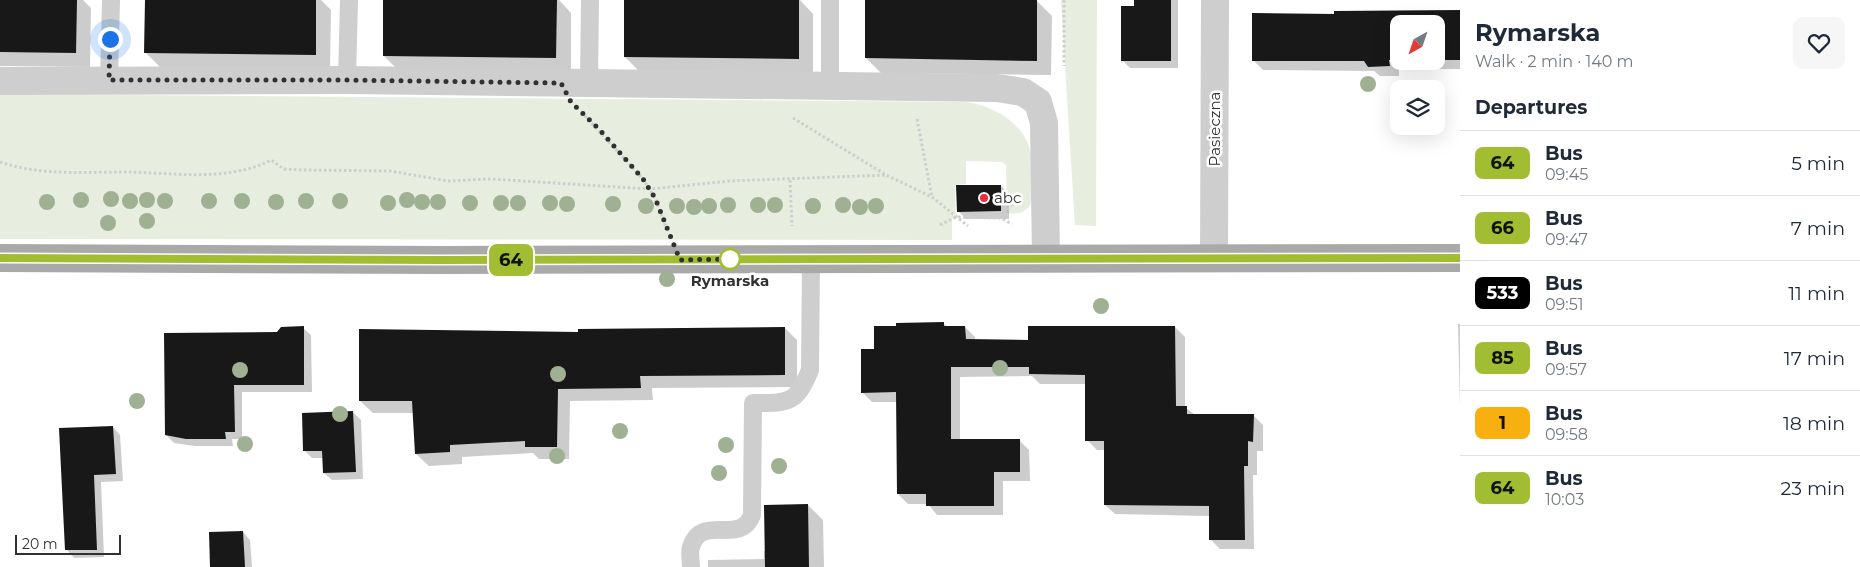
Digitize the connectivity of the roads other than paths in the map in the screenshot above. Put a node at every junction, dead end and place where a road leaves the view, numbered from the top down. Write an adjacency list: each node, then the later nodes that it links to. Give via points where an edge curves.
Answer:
1 (111, 0): 7 (lane)
2 (349, 0): 8 (lane)
3 (590, 0): 9 (lane)
4 (830, 0): 10 (lane)
5 (1215, 0): 11 (street, Pasieczna)
6 (0, 80): 7 (street)
7 (109, 80): 8 (street)
8 (347, 80): 9 (street)
9 (589, 84): 10 (street)
10 (830, 87): 13 (street, via 997,88 1023,92 1038,102 1044,123)
11 (1214, 257): 13 (main road); 14 (main road)
12 (0, 258): 15 (main road)
13 (1046, 258): 15 (main road)
14 (1460, 258)
15 (811, 259): 16 (lane, via 810,370 792,399 784,403 753,403 752,515 740,530 710,530 698,536 691,547)
16 (691, 567)

